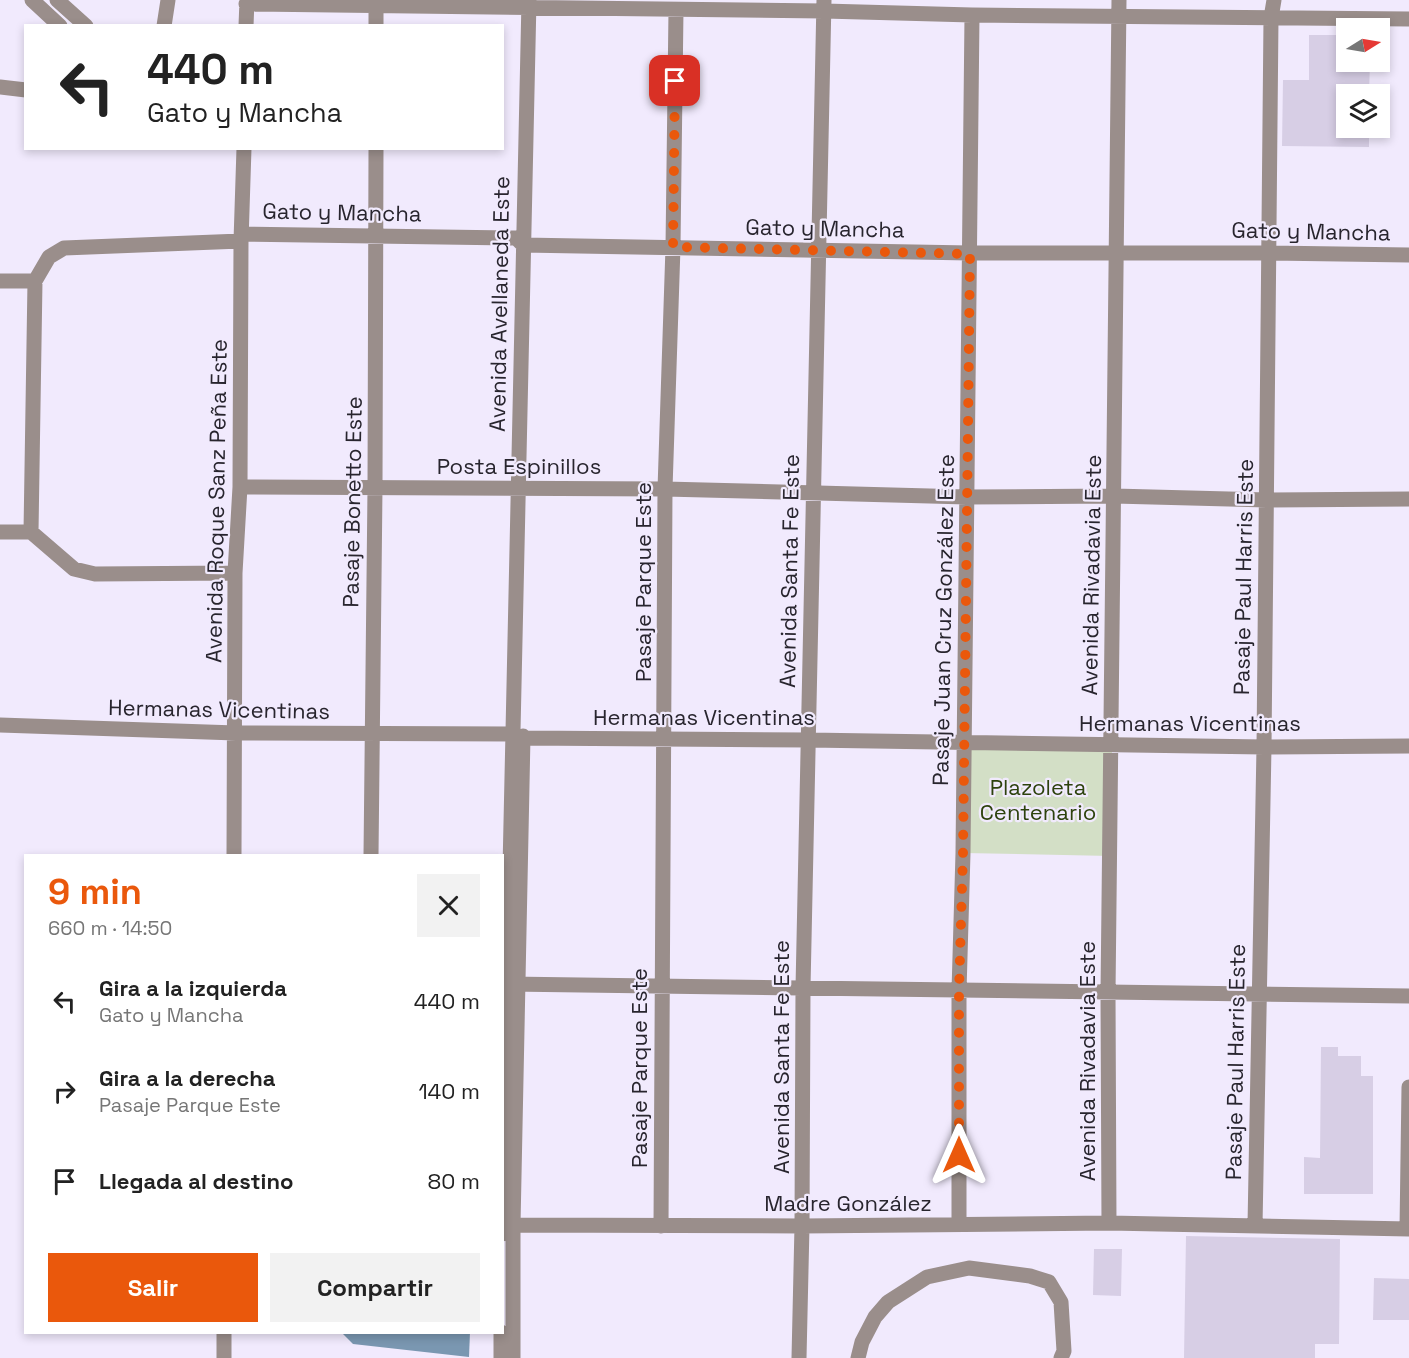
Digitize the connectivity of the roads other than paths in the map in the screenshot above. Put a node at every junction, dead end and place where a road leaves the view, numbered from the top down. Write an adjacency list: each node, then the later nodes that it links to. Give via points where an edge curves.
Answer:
1 (32, 0): 15 (street)
2 (57, 0): 16 (street)
3 (168, 0): 17 (street)
4 (1119, 0): 12 (street, Avenida Rivadavia Este)
5 (1274, 0): 13 (street, Pasaje Paul Harris Este)
6 (246, 2): 9 (street); 18 (street)
7 (529, 4): 9 (street); 10 (street); 26 (street, Avenida Avellaneda Este)
8 (824, 5): 10 (street); 11 (street); 28 (street, Avenida Santa Fe Este)
9 (376, 6): 19 (street)
10 (675, 10): 27 (street, Pasaje Parque Este)
11 (972, 15): 12 (street); 31 (street, Pasaje Juan Cruz González Este)
12 (1119, 17): 13 (street); 29 (street, Avenida Rivadavia Este)
13 (1270, 18): 14 (street); 30 (street, Pasaje Paul Harris Este)
14 (1409, 19)
15 (58, 24)
16 (84, 24)
17 (164, 24)
18 (246, 24)
19 (376, 24)
20 (0, 87): 21 (street)
21 (24, 90)
22 (244, 150): 25 (street, Avenida Roque Sanz Peña Este)
23 (376, 150): 24 (street, Pasaje Bonetto Este)
24 (376, 234): 25 (street, Gato y Mancha); 26 (street, Gato y Mancha, via 516,238); 36 (street, Pasaje Bonetto Este)
25 (242, 237): 34 (street, Gato y Mancha, via 64,248 49,257); 35 (street, Avenida Roque Sanz Peña Este)
26 (523, 245): 27 (street, Gato y Mancha); 37 (street, Avenida Avellaneda Este)
27 (673, 247): 28 (street, Gato y Mancha); 38 (street, Pasaje Parque Este)
28 (820, 249): 31 (street, Gato y Mancha); 39 (street, Avenida Santa Fe Este)
29 (1118, 252): 30 (street, Gato y Mancha); 31 (street, Gato y Mancha); 40 (street, Avenida Rivadavia Este)
30 (1268, 253): 32 (street, Gato y Mancha); 43 (street, Pasaje Paul Harris Este)
31 (970, 254): 41 (street, Pasaje Juan Cruz González Este)
32 (1409, 255)
33 (0, 280): 34 (street)
34 (35, 281): 45 (street)
35 (240, 487): 36 (street, Posta Espinillos); 46 (street, Avenida Roque Sanz Peña Este)
36 (375, 488): 37 (street, Posta Espinillos); 49 (street, Pasaje Bonetto Este)
37 (518, 489): 38 (street, Posta Espinillos); 50 (street, Avenida Avellaneda Este, via 513,717)
38 (665, 489): 39 (street, Posta Espinillos); 51 (street, Pasaje Parque Este)
39 (813, 493): 41 (street, Posta Espinillos); 52 (street, Avenida Santa Fe Este)
40 (1114, 496): 41 (street, Posta Espinillos); 43 (street, Posta Espinillos); 54 (street, Avenida Rivadavia Este)
41 (967, 497): 53 (street, Pasaje Juan Cruz González Este)
42 (1409, 499): 43 (street, Posta Espinillos)
43 (1267, 500): 56 (street, Pasaje Paul Harris Este)
44 (0, 532): 45 (street)
45 (31, 532): 46 (street, via 74,569 96,574)
46 (235, 573): 48 (street, Avenida Roque Sanz Peña Este)
47 (0, 724): 48 (street, Hermanas Vicentinas)
48 (236, 733): 49 (street, Hermanas Vicentinas); 57 (street, Avenida Roque Sanz Peña Este)
49 (371, 735): 50 (street, Hermanas Vicentinas); 58 (street, Pasaje Bonetto Este)
50 (518, 736): 51 (street, Hermanas Vicentinas); 59 (street, Avenida Avellaneda Este)
51 (665, 740): 52 (street, Hermanas Vicentinas); 60 (street, Pasaje Parque Este)
52 (809, 740): 53 (street, Hermanas Vicentinas); 61 (street, Avenida Santa Fe Este)
53 (963, 743): 54 (street, Hermanas Vicentinas); 62 (street, Pasaje Juan Cruz González Este)
54 (1112, 746): 56 (street, Hermanas Vicentinas); 63 (street, Avenida Rivadavia Este)
55 (1409, 746): 56 (street, Hermanas Vicentinas)
56 (1264, 747): 64 (street, Pasaje Paul Harris Este)
57 (234, 854)
58 (370, 854)
59 (509, 984): 60 (street); 72 (street, Avenida Avellaneda Este)
60 (662, 986): 61 (street); 69 (street, Pasaje Parque Este)
61 (803, 988): 62 (street); 70 (street, Avenida Santa Fe Este)
62 (959, 991): 63 (street); 68 (street, Pasaje Juan Cruz González Este)
63 (1108, 993): 64 (street); 67 (street, Avenida Rivadavia Este)
64 (1259, 995): 65 (street); 71 (street, Pasaje Paul Harris Este)
65 (1409, 996)
66 (1409, 1087): 73 (street)
67 (1109, 1223): 68 (street, Madre González); 71 (street, Madre González)
68 (959, 1225): 70 (street, Madre González)
69 (660, 1226): 70 (street, Madre González); 72 (street, Madre González)
70 (802, 1226): 79 (street, Avenida Santa Fe Este)
71 (1255, 1226): 73 (street, Madre González)
72 (506, 1228): 78 (street, Avenida Avellaneda Este)
73 (1408, 1229)
74 (224, 1334): 76 (street)
75 (501, 1334): 77 (street)
76 (224, 1358)
77 (501, 1358)
78 (513, 1358)
79 (799, 1358)
80 (858, 1358): 81 (street, via 875,1317 888,1302 927,1277 969,1268 1049,1282 1061,1302)
81 (1061, 1358)

